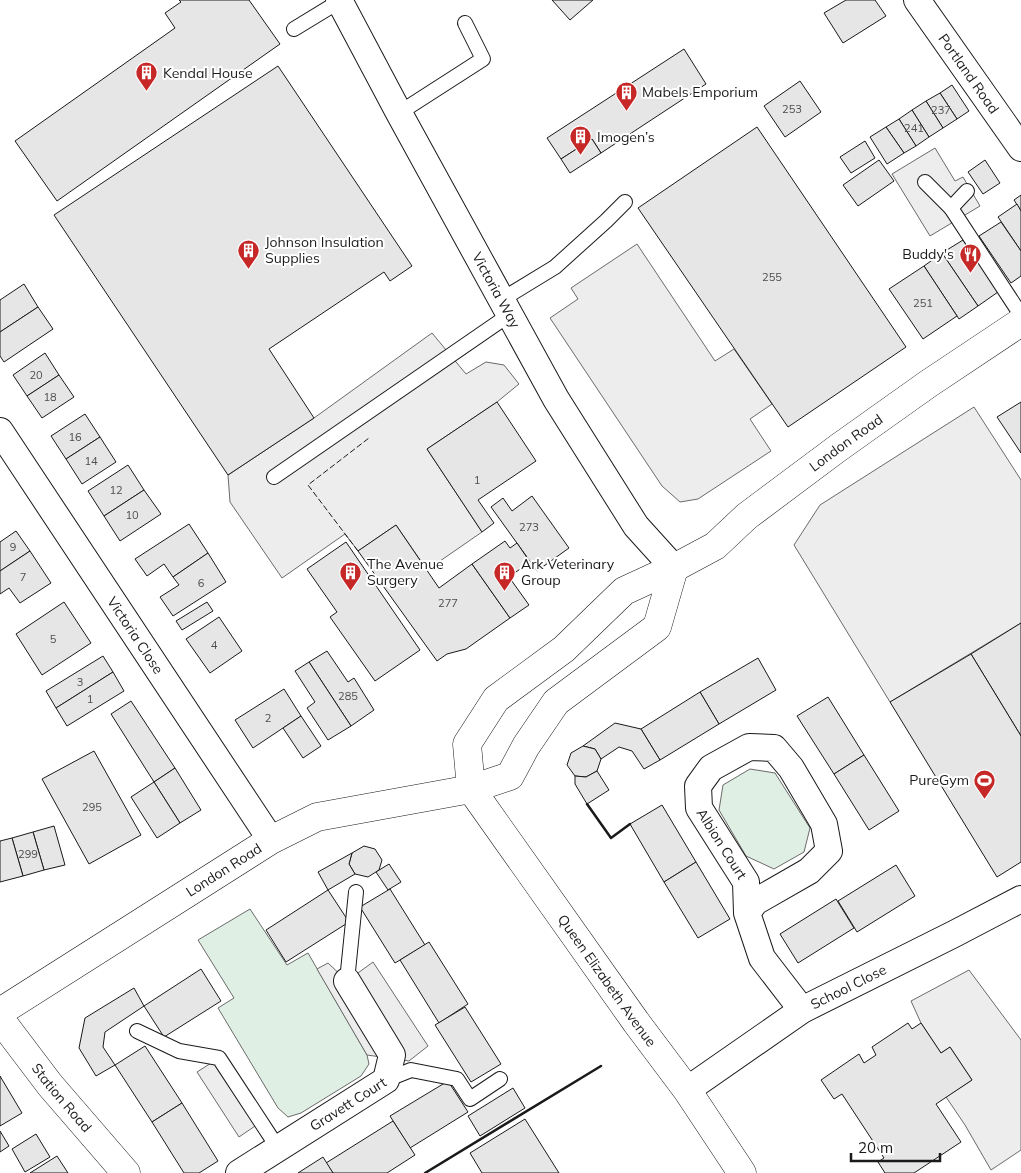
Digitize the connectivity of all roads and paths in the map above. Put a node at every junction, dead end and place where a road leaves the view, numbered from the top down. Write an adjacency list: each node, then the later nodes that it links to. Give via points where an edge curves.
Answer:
1 (917, 0): 6 (street, Portland Road)
2 (340, 1): 4 (lane); 5 (street, Victoria Way)
3 (465, 23): 5 (lane, via 483,59)
4 (294, 29)
5 (399, 113): 11 (street, Victoria Way)
6 (1021, 148)
7 (925, 182): 10 (lane)
8 (967, 191): 10 (lane)
9 (625, 202): 11 (lane, via 556,267)
10 (951, 208): 12 (lane)
11 (505, 307): 15 (lane); 16 (street, Victoria Way, via 556,399 636,526)
12 (1021, 315)
13 (1021, 322): 16 (main road, London Road, via 838,448 747,516 715,546)
14 (0, 430): 18 (street, Victoria Close)
15 (274, 477)
16 (674, 568): 17 (main road, London Road, via 656,627 556,702 510,776); 17 (main road, London Road, via 624,591 564,648 496,699 467,744)
17 (471, 789): 18 (main road, London Road, via 317,817); 29 (main road, Queen Elizabeth Avenue)
18 (271, 840): 24 (main road, London Road)
19 (356, 892): 22 (lane)
20 (1021, 898): 23 (street, School Close)
21 (748, 913): 21 (street, Albion Court, via 746,882 699,808 698,786 711,768 749,748 774,748 791,768 824,824 829,851 809,871 754,902); 23 (street, Albion Court, via 762,958)
22 (347, 981): 27 (street, Gravett Court, via 392,1055)
23 (802, 1010): 29 (street, School Close)
24 (0, 1012)
25 (0, 1019): 31 (main road, Station Road, via 50,1085)
26 (137, 1031): 30 (lane, via 179,1052 220,1058)
27 (386, 1080): 28 (lane, via 411,1070 457,1079 470,1099); 30 (street, Gravett Court)
28 (500, 1080)
29 (687, 1090): 33 (main road, Queen Elizabeth Avenue)
30 (278, 1148): 32 (street, Gravett Court)
31 (126, 1173)
32 (239, 1173)
33 (742, 1173)

